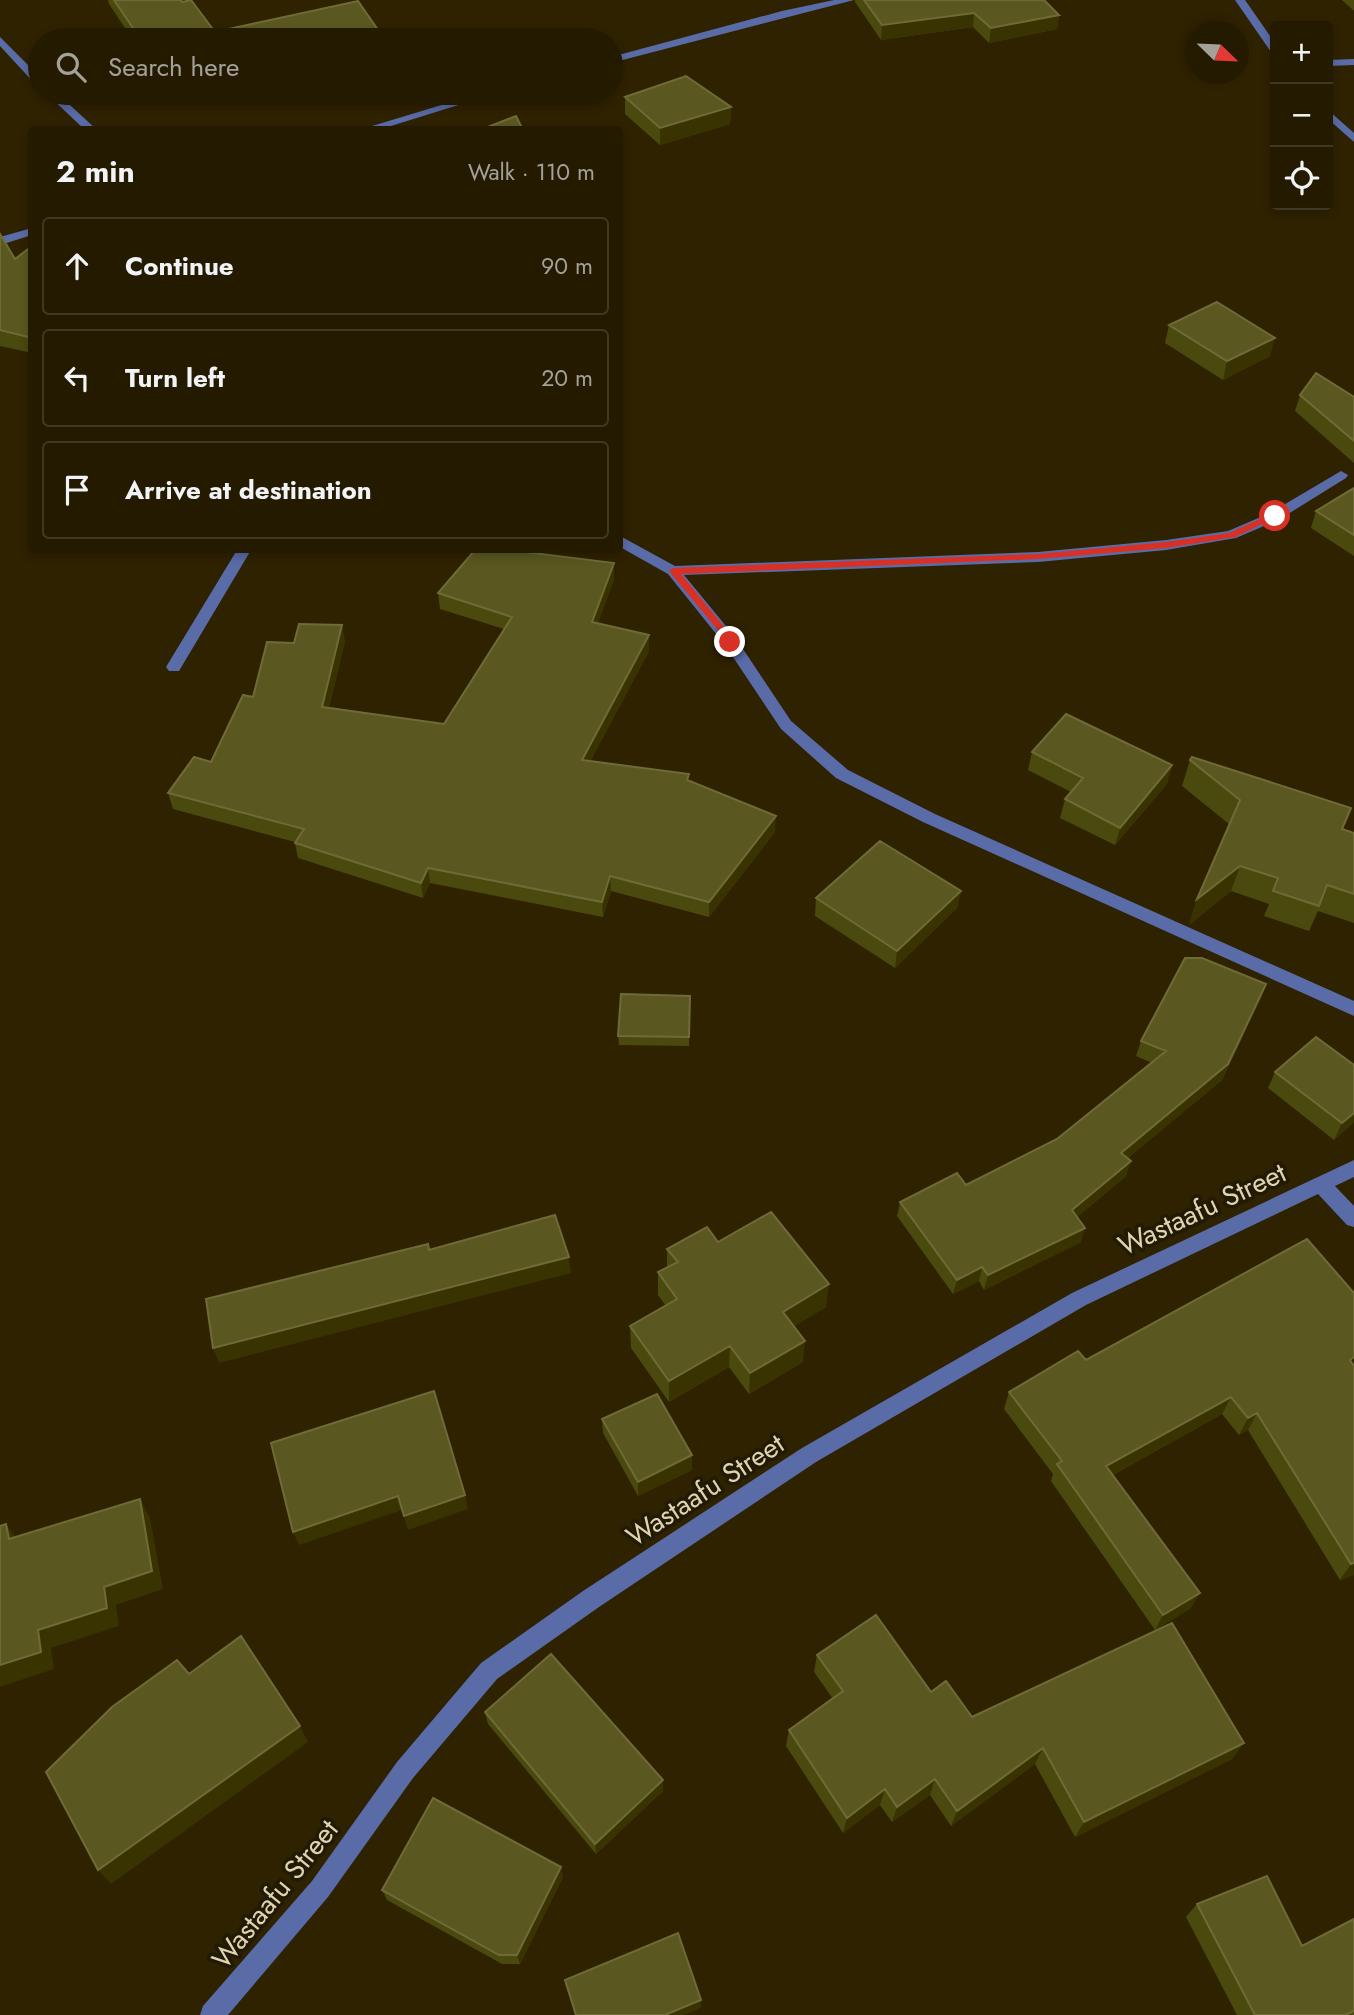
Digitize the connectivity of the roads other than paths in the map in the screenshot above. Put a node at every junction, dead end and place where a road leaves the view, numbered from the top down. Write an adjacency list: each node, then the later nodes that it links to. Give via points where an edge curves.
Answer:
1 (849, 0): 5 (street)
2 (1240, 0): 4 (street)
3 (0, 40): 8 (street)
4 (1270, 43)
5 (623, 57)
6 (1354, 62): 7 (street)
7 (1333, 63)
8 (28, 70)
9 (64, 105): 12 (street)
10 (450, 105): 13 (street)
11 (1333, 118): 14 (street)
12 (88, 126)
13 (378, 126)
14 (1354, 139)
15 (28, 232): 16 (street)
16 (0, 241)
17 (1341, 475): 20 (street, via 1275,516 1231,535 1166,545 1038,556)
18 (623, 543): 20 (street)
19 (242, 553): 21 (street)
20 (673, 571): 22 (street, via 730,642 786,725 842,774 929,818)
21 (174, 667)
22 (1354, 1009)
23 (1354, 1168): 24 (street, Wastaafu Street)
24 (1321, 1184): 25 (street); 26 (street, Wastaafu Street, via 1079,1299 809,1455 489,1671 405,1770 320,1889)
25 (1354, 1219)
26 (212, 2015)

